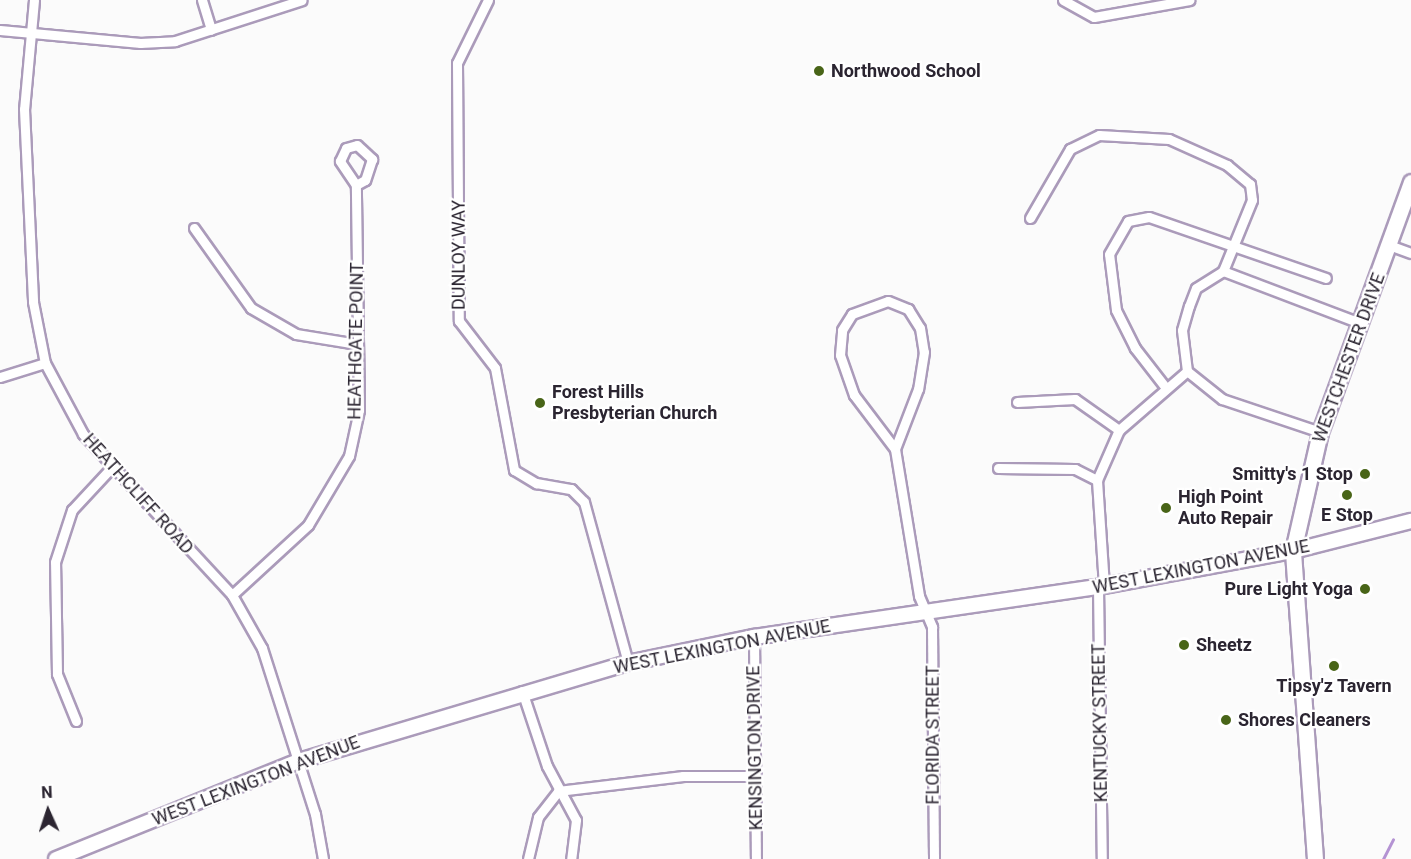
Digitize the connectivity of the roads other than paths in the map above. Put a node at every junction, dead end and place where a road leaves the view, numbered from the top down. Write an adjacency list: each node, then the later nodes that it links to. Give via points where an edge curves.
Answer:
1 (34, 0): 9 (street, HEATHCLIFF ROAD)
2 (202, 0): 8 (street)
3 (302, 0): 8 (street)
4 (488, 0): 38 (street, DUNLOY WAY, via 457,63 459,321 495,368 514,470 536,483 572,489 584,502)
5 (1063, 0): 6 (street, via 1094,17)
6 (1189, 0)
7 (0, 30): 9 (street)
8 (211, 30): 9 (street, via 175,41 140,44)
9 (31, 32): 21 (street, HEATHCLIFF ROAD, via 25,133 33,302)
10 (1411, 182): 14 (main road, WESTCHESTER DRIVE)
11 (356, 185): 20 (street, HEATHGATE POINT)
12 (1030, 218): 15 (street, via 1070,149 1099,135 1169,139 1227,165 1250,184 1252,200)
13 (194, 228): 20 (street, via 250,308 296,334)
14 (1389, 245): 16 (street); 19 (main road, WESTCHESTER DRIVE)
15 (1231, 246): 17 (street); 18 (street); 24 (street, via 1149,217 1128,221 1112,240 1108,269 1116,310 1135,348)
16 (1411, 253)
17 (1223, 271): 19 (street); 22 (street, via 1196,288 1189,306 1182,330)
18 (1326, 278)
19 (1360, 323): 27 (main road, WESTCHESTER DRIVE)
20 (357, 344): 35 (street, HEATHGATE POINT, via 359,410 349,456 334,489 308,525)
21 (45, 363): 23 (street); 29 (street, HEATHCLIFF ROAD, via 83,434)
22 (1188, 371): 24 (street); 27 (street, via 1222,399)
23 (0, 376)
24 (1166, 388): 26 (street)
25 (1017, 402): 26 (street, via 1075,399)
26 (1119, 430): 31 (street)
27 (1320, 432): 33 (main road, WESTCHESTER DRIVE)
28 (895, 449): 28 (street, via 918,389 924,352 920,328 908,309 888,301 852,314 842,330 840,361 854,395); 36 (street, FLORIDA STREET)
29 (111, 468): 35 (street, HEATHCLIFF ROAD); 40 (street, via 72,510 55,562 57,674)
30 (998, 468): 31 (street, via 1075,470)
31 (1097, 480): 34 (street, KENTUCKY STREET)
32 (1411, 521): 33 (street, WEST LEXINGTON AVENUE)
33 (1293, 551): 34 (street, WEST LEXINGTON AVENUE); 51 (main road, WESTCHESTER DRIVE)
34 (1101, 586): 36 (street, WEST LEXINGTON AVENUE); 50 (street, KENTUCKY STREET)
35 (232, 596): 41 (street, HEATHCLIFF ROAD, via 262,648)
36 (926, 611): 37 (street, WEST LEXINGTON AVENUE); 49 (street, FLORIDA STREET, via 932,627)
37 (754, 637): 38 (street, WEST LEXINGTON AVENUE); 42 (street, KENSINGTON DRIVE)
38 (628, 663): 39 (street, WEST LEXINGTON AVENUE)
39 (522, 691): 41 (street, WEST LEXINGTON AVENUE); 43 (street)
40 (76, 721)
41 (299, 761): 44 (street, WEST LEXINGTON AVENUE); 45 (street, HEATHCLIFF ROAD)
42 (756, 777): 43 (street, via 683,776); 48 (street, KENSINGTON DRIVE)
43 (558, 791): 46 (street, via 538,817); 47 (street, via 576,820)
44 (56, 859)
45 (323, 859)
46 (528, 859)
47 (571, 859)
48 (756, 859)
49 (934, 859)
50 (1102, 859)
51 (1315, 859)

